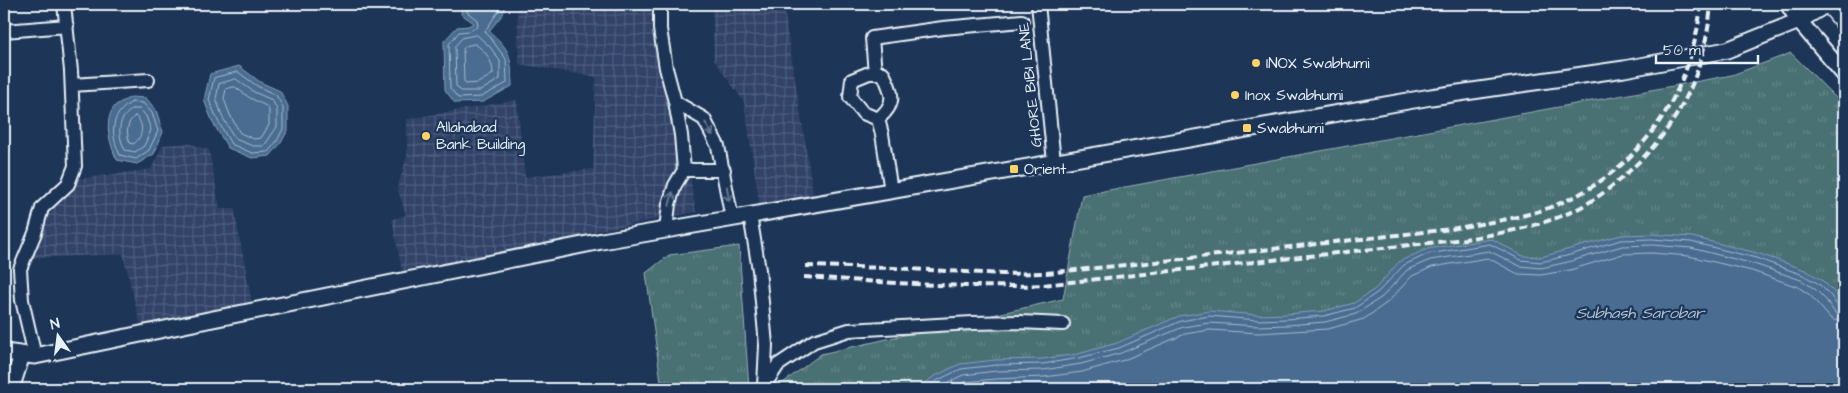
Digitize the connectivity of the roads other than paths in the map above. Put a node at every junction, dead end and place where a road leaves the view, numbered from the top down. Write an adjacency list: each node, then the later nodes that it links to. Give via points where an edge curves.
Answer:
1 (64, 4): 9 (street)
2 (660, 4): 15 (street, via 660,30)
3 (1038, 4): 17 (street, GHORE BIBI LANE)
4 (1788, 4): 7 (street)
5 (1829, 4): 7 (street); 8 (main road)
6 (1022, 21): 11 (street, via 872,38)
7 (1799, 21): 12 (street); 17 (street, via 1727,50)
8 (1844, 21)
9 (67, 26): 10 (street); 14 (street)
10 (4, 31)
11 (875, 73): 16 (street, via 883,73 892,100 888,110); 16 (street, via 852,80 850,97 863,113)
12 (1844, 74)
13 (148, 80): 14 (street)
14 (72, 85): 26 (street, via 75,166 68,184 42,208 20,269)
15 (675, 102): 18 (street); 19 (street, one-way to 19, via 704,119 718,146)
16 (878, 119): 20 (street)
17 (1054, 162): 20 (street)
18 (684, 170): 19 (street); 23 (street, one-way to 18, via 669,204)
19 (724, 170): 22 (street, one-way to 22)
20 (891, 191): 21 (street)
21 (750, 215): 22 (street); 27 (street, via 766,345)
22 (732, 218): 23 (street)
23 (666, 230): 26 (street)
24 (1063, 324): 27 (street, via 972,323 849,330 814,341 778,365)
25 (4, 352): 26 (street)
26 (29, 356): 28 (street)
27 (764, 388)
28 (11, 389)

